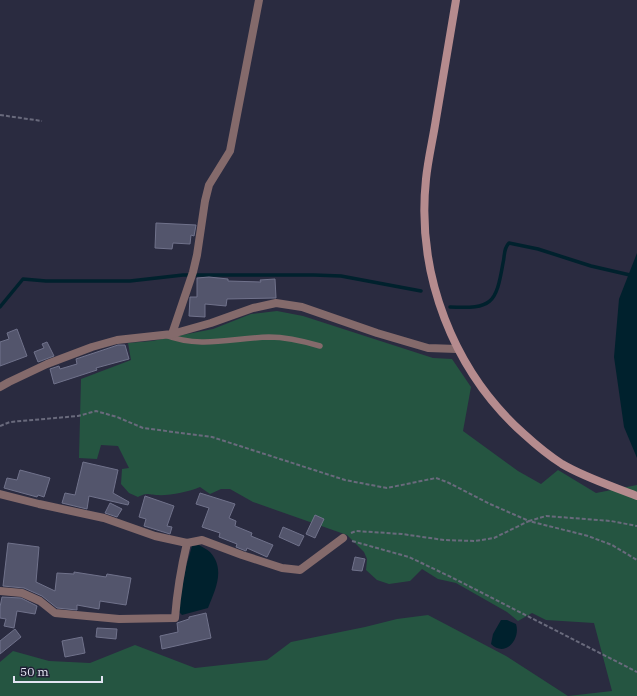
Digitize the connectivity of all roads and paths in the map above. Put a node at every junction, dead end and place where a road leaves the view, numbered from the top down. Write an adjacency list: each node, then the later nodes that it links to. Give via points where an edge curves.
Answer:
1 (260, 0): 6 (street, via 230,151 209,186 197,255)
2 (456, 0): 8 (street, via 426,179 425,219 427,255 433,285)
3 (0, 115): 4 (path)
4 (42, 121)
5 (163, 334): 6 (street); 7 (lane, via 178,341 198,343 268,337 287,338); 9 (street, via 92,346)
6 (172, 334): 8 (street, via 276,303 302,307 428,348)
7 (320, 346)
8 (457, 349): 12 (street, via 495,405 539,447 562,464 585,476)
9 (0, 387)
10 (0, 426): 13 (path, via 10,422 78,416 96,411 143,428 212,437 345,480 387,488 436,478)
11 (0, 494): 16 (street, via 104,518)
12 (637, 496)
13 (529, 521): 14 (path, via 546,516 611,521); 15 (path, via 494,538 475,542 356,531); 17 (path, via 588,536 612,545)
14 (637, 526)
15 (343, 538): 16 (street, via 300,570 282,568 202,540); 19 (path, via 409,557)
16 (187, 544): 18 (street, via 177,592 175,618 119,619 55,613 40,601 22,593)
17 (637, 560)
18 (0, 591)
19 (637, 672)

